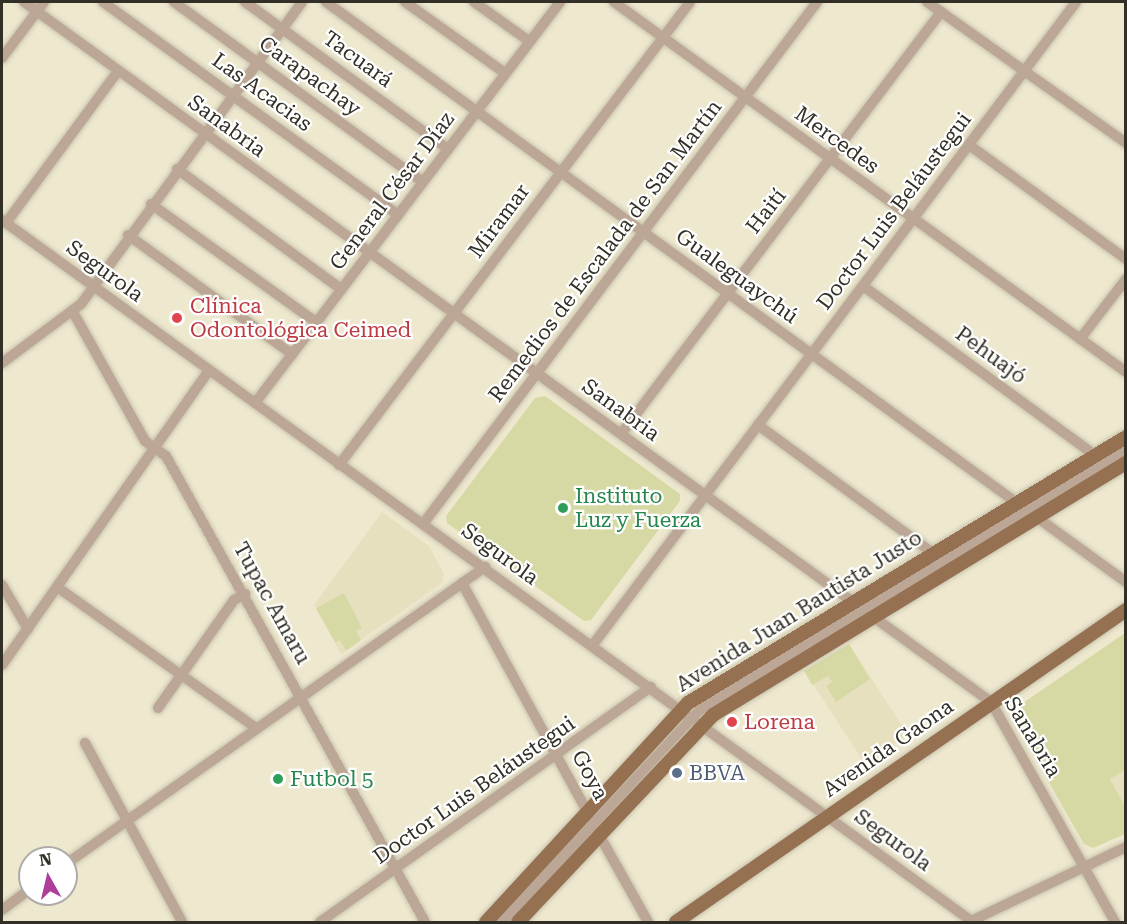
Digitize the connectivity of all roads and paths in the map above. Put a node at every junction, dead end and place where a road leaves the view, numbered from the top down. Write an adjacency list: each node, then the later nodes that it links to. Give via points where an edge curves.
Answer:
1 (24, 2): 16 (street, Sanabria)
2 (103, 2): 26 (street, Las Acacias)
3 (174, 2): 22 (street, Carapachay)
4 (245, 2): 18 (street, Tacuará)
5 (302, 2): 18 (street)
6 (326, 2): 28 (street, Gualeguaychú)
7 (405, 2): 25 (street)
8 (474, 2): 20 (street)
9 (545, 2): 15 (street)
10 (614, 2): 19 (street, Mercedes)
11 (690, 2): 19 (street, Miramar)
12 (817, 2): 27 (street, Remedios de Escalada de San Martín)
13 (927, 2): 17 (street)
14 (1076, 2): 24 (street, Doctor Luis Beláustegui)
15 (557, 5): 20 (street, General César Díaz)
16 (40, 6): 21 (street); 23 (street, Sanabria)
17 (941, 12): 24 (street); 33 (street, Haití)
18 (282, 28): 22 (street); 32 (street, Tacuará)
19 (663, 37): 27 (street, Mercedes); 35 (street, Miramar)
20 (529, 41): 25 (street, General César Díaz)
21 (2, 58)
22 (257, 62): 26 (street); 36 (street, Carapachay)
23 (118, 70): 29 (street, Sanabria); 40 (street)
24 (1024, 71): 30 (street); 31 (street, Doctor Luis Beláustegui)
25 (505, 73): 28 (street, General César Díaz)
26 (232, 95): 29 (street); 38 (street, Las Acacias)
27 (745, 97): 33 (street, Mercedes); 41 (street, Remedios de Escalada de San Martín)
28 (476, 112): 32 (street, General César Díaz); 35 (street, Gualeguaychú)
29 (204, 133): 34 (street); 43 (street, Sanabria)
30 (1125, 143)
31 (969, 145): 39 (street, Doctor Luis Beláustegui); 44 (street)
32 (448, 149): 36 (street, General César Díaz)
33 (830, 160): 39 (street, Mercedes); 49 (street, Haití)
34 (177, 169): 37 (street); 48 (street)
35 (560, 173): 41 (street, Gualeguaychú); 51 (street, Miramar)
36 (423, 182): 38 (street, General César Díaz)
37 (151, 204): 42 (street); 52 (street)
38 (398, 215): 43 (street, General César Díaz)
39 (913, 219): 47 (street, Doctor Luis Beláustegui); 53 (street, Mercedes)
40 (4, 222): 46 (street, Segurola)
41 (644, 233): 49 (street, Gualeguaychú); 59 (street, Remedios de Escalada de San Martín)
42 (128, 235): 46 (street); 54 (street)
43 (369, 252): 48 (street, General César Díaz); 51 (street, Sanabria)
44 (1125, 258)
45 (1125, 279): 53 (street)
46 (92, 285): 50 (street); 57 (street, Segurola)
47 (863, 286): 55 (street, Doctor Luis Beláustegui); 66 (street, Pehuajó)
48 (341, 289): 52 (street, General César Díaz)
49 (727, 293): 55 (street, Gualeguaychú); 62 (street, Haití)
50 (73, 312): 56 (street); 64 (street, Tupac Amaru, via 145,441)
51 (453, 314): 59 (street, Sanabria); 68 (street, Miramar)
52 (316, 322): 54 (street, General César Díaz)
53 (1080, 339): 58 (street, Mercedes)
54 (292, 354): 60 (street, General César Díaz)
55 (812, 354): 61 (street, Doctor Luis Beláustegui); 70 (street, Gualeguaychú)
56 (2, 363)
57 (209, 370): 60 (street, Segurola); 64 (street)
58 (1125, 372)
59 (537, 374): 62 (street, Sanabria); 71 (street, Remedios de Escalada de San Martín)
60 (255, 403): 68 (street, Segurola)
61 (758, 424): 69 (street, Doctor Luis Beláustegui); 72 (street)
62 (621, 434): 69 (street, Sanabria)
63 (1125, 437): 66 (main road, Avenida Juan Bautista Justo)
64 (155, 448): 77 (street); 78 (street, Tupac Amaru, via 166,456)
65 (1125, 449): 70 (street)
66 (1095, 455): 70 (main road, Avenida Juan Bautista Justo)
67 (1125, 463): 70 (main road, Avenida Juan Bautista Justo)
68 (339, 465): 71 (street, Segurola)
69 (705, 495): 80 (street, Sanabria); 84 (street, Doctor Luis Beláustegui)
70 (1026, 510): 72 (main road, Avenida Juan Bautista Justo); 74 (street, Gualeguaychú); 80 (main road, Avenida Juan Bautista Justo)
71 (423, 524): 73 (street, Segurola)
72 (933, 552): 80 (main road, Avenida Juan Bautista Justo)
73 (485, 567): 75 (street); 84 (street, Segurola)
74 (1125, 582)
75 (462, 584): 88 (street); 94 (street, Goya)
76 (2, 585): 79 (street)
77 (57, 587): 83 (street); 86 (street)
78 (245, 594): 86 (street, via 234,600); 88 (street, Tupac Amaru)
79 (12, 604): 82 (street); 83 (street)
80 (863, 609): 89 (street, Sanabria); 91 (main road, Avenida Juan Bautista Justo); 91 (main road, Avenida Juan Bautista Justo)
81 (1125, 610): 89 (main road, Avenida Gaona)
82 (2, 611)
83 (28, 629): 85 (street)
84 (592, 646): 87 (street, Segurola)
85 (2, 665)
86 (181, 675): 90 (street); 92 (street)
87 (651, 687): 91 (street, Segurola); 94 (street, Doctor Luis Beláustegui)
88 (302, 696): 92 (street); 101 (street, Tupac Amaru)
89 (992, 702): 95 (main road, Avenida Gaona); 100 (street, Sanabria)
90 (158, 708)
91 (692, 717): 95 (street, Segurola); 97 (main road, Avenida Juan Bautista Justo); 97 (main road, Avenida Juan Bautista Justo)
92 (256, 728): 96 (street)
93 (84, 743): 96 (street)
94 (557, 756): 97 (street, Goya); 101 (street, Doctor Luis Beláustegui)
95 (826, 816): 104 (main road, Avenida Gaona); 112 (street, Segurola)
96 (126, 820): 99 (street); 105 (street)
97 (593, 824): 108 (main road, Avenida Juan Bautista Justo); 109 (street, via 587,840); 110 (main road, Avenida Juan Bautista Justo); 111 (street, Goya)
98 (1125, 847): 100 (street)
99 (78, 855)
100 (1083, 867): 112 (street); 113 (street, Sanabria)
101 (396, 869): 106 (street, Doctor Luis Beláustegui); 107 (street, Tupac Amaru)
102 (18, 898): 103 (street)
103 (2, 909)
104 (686, 920)
105 (182, 922)
106 (320, 922)
107 (425, 922)
108 (486, 922)
109 (502, 922)
110 (519, 922)
111 (648, 922)
112 (971, 922)
113 (1115, 922)

